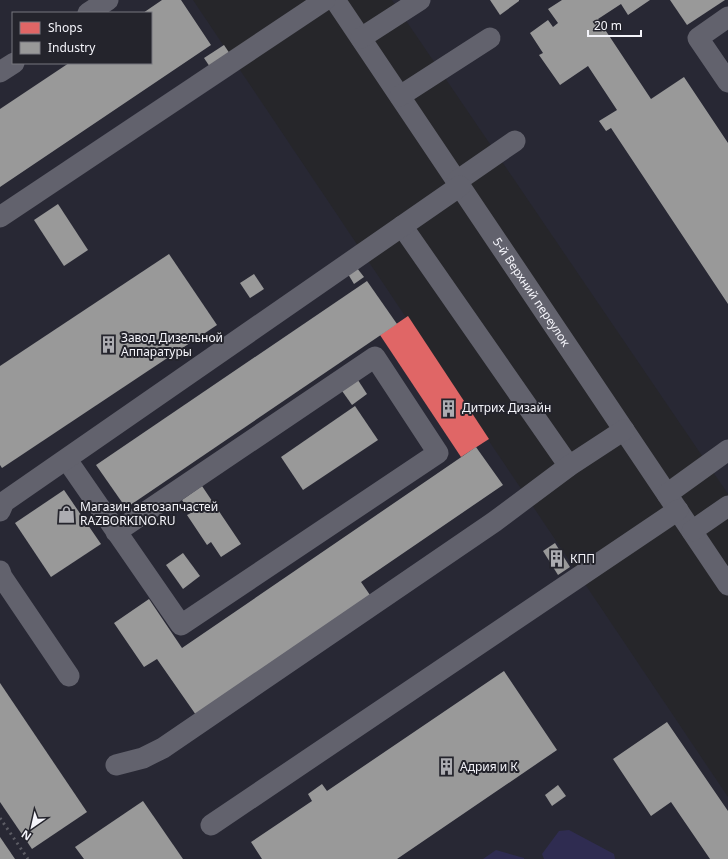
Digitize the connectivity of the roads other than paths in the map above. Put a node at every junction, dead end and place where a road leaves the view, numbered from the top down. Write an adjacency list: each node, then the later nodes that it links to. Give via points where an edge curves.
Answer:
1 (108, 0): 5 (street)
2 (325, 0): 15 (street)
3 (335, 0): 7 (street, 5-й Верхний переулок)
4 (420, 0): 7 (street)
5 (90, 12)
6 (728, 17): 11 (street, via 698,38)
7 (361, 38): 12 (street, 5-й Верхний переулок)
8 (490, 38): 12 (street)
9 (12, 64): 10 (street)
10 (0, 72)
11 (728, 82)
12 (400, 96): 14 (street, 5-й Верхний переулок)
13 (515, 141): 14 (street)
14 (458, 184): 16 (street); 17 (street, 5-й Верхний переулок)
15 (0, 217)
16 (402, 226): 19 (street); 20 (street)
17 (624, 430): 20 (street); 21 (street, 5-й Верхний переулок)
18 (728, 450): 21 (street)
19 (67, 460): 23 (street, via 4,502); 25 (street)
20 (570, 466): 29 (street, via 494,522 163,748 144,758)
21 (672, 502): 24 (street, 5-й Верхний переулок); 30 (street)
22 (728, 506): 24 (street)
23 (0, 511)
24 (692, 531): 27 (street, 5-й Верхний переулок)
25 (116, 532): 25 (street, via 375,357 438,454 181,625)
26 (0, 571): 28 (street)
27 (728, 585)
28 (69, 676)
29 (116, 765)
30 (212, 825)

